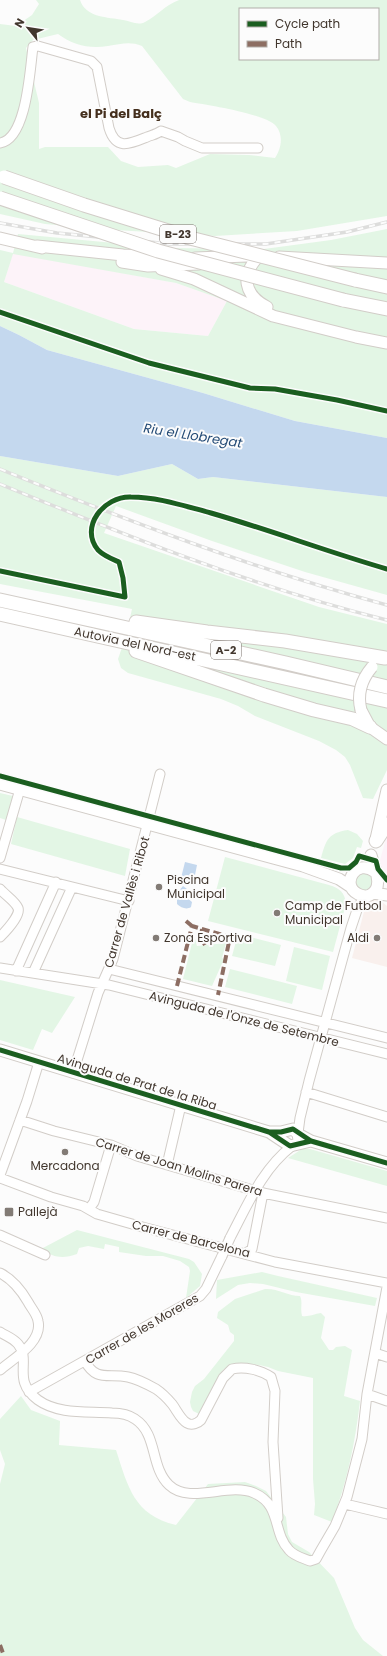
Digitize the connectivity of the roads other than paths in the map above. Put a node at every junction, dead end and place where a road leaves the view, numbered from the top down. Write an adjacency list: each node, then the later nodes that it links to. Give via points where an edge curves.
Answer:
1 (0, 143): 2 (street, via 16,131 23,114 33,47 38,46 91,61 97,67 109,128 112,138 118,142 136,142 161,131 202,148)
2 (258, 148)
3 (2, 176): 10 (highway, B-23, bridge, via 194,239)
4 (0, 198): 11 (highway, B-23, bridge, via 158,251 343,300)
5 (0, 238): 6 (main road)
6 (37, 246): 7 (main road, via 156,258); 9 (main road)
7 (259, 256): 8 (main road); 9 (main road, via 235,263); 12 (main road, via 251,265 247,276 251,295 266,307)
8 (387, 263)
9 (148, 266): 12 (main road, via 194,279 273,316)
10 (387, 287)
11 (387, 309)
12 (301, 323): 13 (main road)
13 (387, 343)
14 (0, 600): 16 (highway, Autovia del Nord-est / A-2)
15 (0, 614): 17 (highway, Autovia del Nord-est / A-2)
16 (95, 621): 18 (highway, via 132,621 253,636); 19 (highway, Autovia del Nord-est / A-2)
17 (105, 638): 20 (highway, Autovia del Nord-est / A-2); 21 (highway, via 143,654 242,688 352,719)
18 (386, 657): 21 (main road, bridge, via 372,667 364,677 361,687 361,710)
19 (387, 687)
20 (387, 701)
21 (370, 727): 22 (main road)
22 (385, 740)
23 (160, 774): 27 (street, Carrer de Vallès i Ribot)
24 (0, 784): 25 (main road)
25 (20, 789): 27 (main road); 31 (street)
26 (387, 790): 29 (main road)
27 (148, 824): 32 (main road); 42 (street, Carrer de Vallès i Ribot)
28 (387, 824): 29 (highway)
29 (376, 841): 30 (main road)
30 (371, 855): 34 (main road); 35 (main road)
31 (0, 858)
32 (303, 866): 34 (main road, via 337,873); 40 (main road, via 336,878)
33 (0, 869): 36 (street)
34 (358, 869): 35 (main road, via 369,868); 40 (main road, via 350,879)
35 (376, 876): 39 (main road); 40 (main road, via 377,889)
36 (56, 882): 37 (street); 46 (street)
37 (72, 887): 42 (street); 47 (street)
38 (0, 889): 43 (street, via 18,907 18,911)
39 (387, 889)
40 (361, 892): 41 (main road); 49 (street, Carrer de les Moreres)
41 (387, 895)
42 (129, 901): 45 (street, Carrer de Vallès i Ribot)
43 (0, 937)
44 (0, 968): 46 (street, Avinguda de l'Onze de Setembre)
45 (109, 969): 48 (street, Carrer de Vallès i Ribot); 49 (street, Avinguda de l'Onze de Setembre)
46 (16, 971): 47 (street, Avinguda de l'Onze de Setembre)
47 (33, 973): 48 (street, Avinguda de l'Onze de Setembre)
48 (102, 984): 50 (street, Avinguda de l'Onze de Setembre); 55 (street, Carrer de Vallès i Ribot)
49 (325, 1023): 50 (street, Carrer de les Moreres); 51 (street, Avinguda de l'Onze de Setembre)
50 (321, 1038): 53 (street, Avinguda de l'Onze de Setembre); 56 (street, Carrer de les Moreres)
51 (387, 1038)
52 (0, 1050): 54 (main road, Avinguda de Prat de la Riba)
53 (387, 1054)
54 (39, 1062): 55 (main road, Avinguda de Prat de la Riba); 59 (street)
55 (73, 1073): 57 (main road, Avinguda de Prat de la Riba)
56 (306, 1092): 58 (street); 60 (street, Carrer de les Moreres, via 300,1118)
57 (181, 1105): 60 (main road, Avinguda de Prat de la Riba); 63 (street)
58 (387, 1117)
59 (20, 1120): 61 (street, Carrer de Joan Molins Parera); 64 (street)
60 (291, 1137): 62 (main road); 66 (street, Carrer de les Moreres)
61 (111, 1145): 63 (street, Carrer de Joan Molins Parera); 67 (street, via 94,1202)
62 (387, 1163)
63 (167, 1165): 66 (street, Carrer de Joan Molins Parera)
64 (0, 1175)
65 (0, 1178): 67 (street, Carrer de Barcelona)
66 (259, 1191): 68 (street, Carrer de Joan Molins Parera); 70 (street, via 252,1249); 80 (street, Carrer de les Moreres, bridge, via 230,1238 204,1293)
67 (89, 1209): 70 (street, Carrer de Barcelona, via 97,1214 146,1228)
68 (387, 1218)
69 (0, 1235): 71 (street)
70 (246, 1253): 73 (street, Carrer de Barcelona, via 275,1262)
71 (45, 1255)
72 (0, 1273): 77 (street, via 14,1283 38,1319 38,1332)
73 (387, 1283)
74 (387, 1287): 75 (street)
75 (386, 1304): 78 (street)
76 (0, 1332): 77 (street, via 15,1340)
77 (23, 1351): 81 (street); 82 (street, via 22,1377)
78 (375, 1353): 79 (street); 83 (street)
79 (387, 1357)
80 (85, 1361): 82 (street, Carrer de les Moreres); 85 (street, via 93,1373 99,1376 126,1377 152,1387 166,1397 183,1420 193,1424 201,1420 223,1378 232,1369 245,1368 265,1373 271,1377 275,1391)
81 (0, 1370)
82 (30, 1392): 86 (street, via 44,1404 64,1410 116,1413 136,1419 146,1430 161,1475 176,1490 192,1494 246,1490)
83 (367, 1394): 84 (street); 87 (street, via 362,1439)
84 (387, 1401)
85 (275, 1484): 86 (street, via 274,1494); 89 (street)
86 (263, 1498): 89 (street, via 274,1512)
87 (345, 1504): 88 (street); 89 (street, via 316,1559 310,1561 289,1550 280,1534)
88 (387, 1514)
89 (278, 1524)

